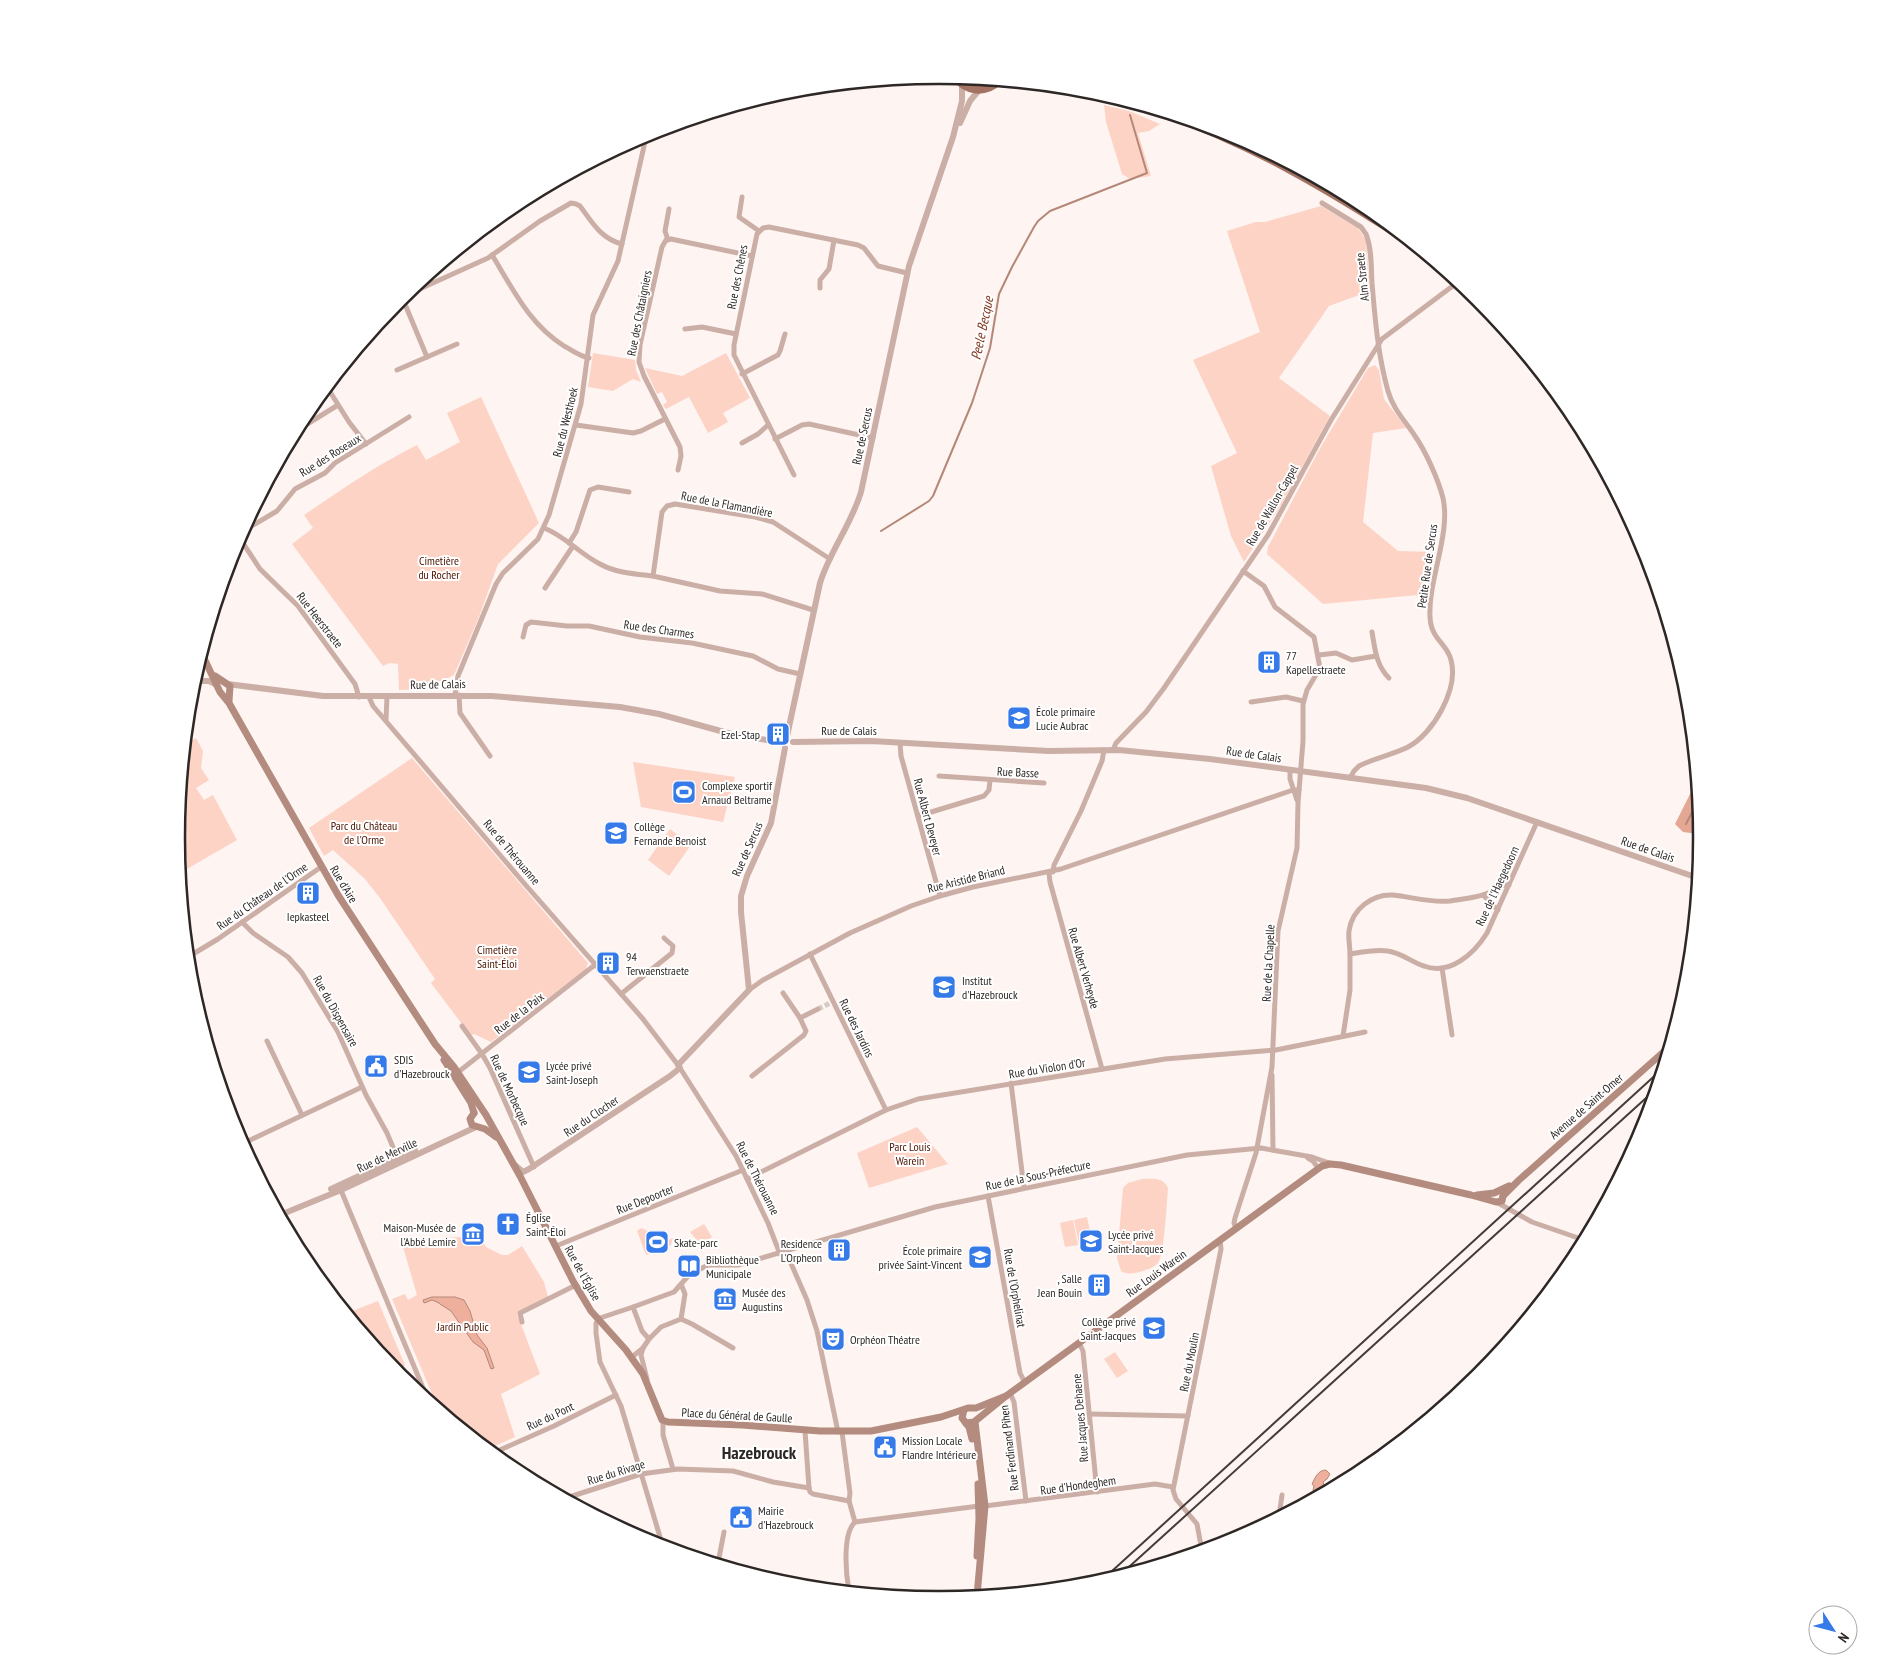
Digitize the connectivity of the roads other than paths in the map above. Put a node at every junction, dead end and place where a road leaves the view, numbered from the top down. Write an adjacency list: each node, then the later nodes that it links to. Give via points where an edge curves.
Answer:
1 (962, 84): 3 (main road); 4 (street, Rue de Sercus, via 962,101)
2 (992, 85): 3 (main road)
3 (979, 90): 4 (street, Rue de Sercus, via 970,101)
4 (953, 137): 15 (street, Rue de Sercus)
5 (645, 144): 12 (street, Rue du Westhoek)
6 (742, 197): 9 (street, via 739,218)
7 (1322, 203): 24 (street, Alm Straete, via 1361,227 1366,234)
8 (669, 209): 10 (street, via 664,230)
9 (759, 232): 11 (street, Rue des Chênes, via 769,227); 14 (street, Rue des Chênes)
10 (668, 240): 14 (street); 32 (street, Rue des Châtaigniers, via 661,249 639,359)
11 (834, 240): 15 (street, Rue des Chênes, via 862,247 878,266); 18 (street, via 829,269 820,280)
12 (622, 244): 13 (street, via 603,235 580,206 572,203); 26 (street, Rue du Westhoek, via 613,274 593,315)
13 (492, 255): 17 (street); 26 (street, via 524,308 543,331)
14 (752, 256): 21 (street, Rue des Chênes)
15 (907, 273): 36 (street, Rue de Sercus)
16 (1452, 286): 24 (street, Rue de Wallon-Cappel, via 1387,334)
17 (425, 287)
18 (820, 288)
19 (406, 305): 25 (street)
20 (685, 329): 21 (street, via 702,327)
21 (736, 334): 28 (street, Rue des Chênes, via 734,355)
22 (785, 334): 28 (street, via 778,355)
23 (457, 344): 25 (street)
24 (1379, 344): 48 (street, Rue de Wallon-Cappel, via 1331,420 1275,523); 79 (street, Petite Rue de Sercus, via 1391,401 1420,442 1442,497 1444,520 1430,616 1434,634 1450,658 1452,674 1442,709 1421,736 1407,747 1361,765)
25 (428, 357): 27 (street)
26 (588, 358): 34 (street, Rue du Westhoek)
27 (397, 370)
28 (742, 374): 35 (street, Rue des Chênes)
29 (331, 393): 30 (street)
30 (338, 405): 33 (street); 39 (street)
31 (408, 417): 39 (street, Rue des Roseaux)
32 (665, 419): 34 (street, via 633,434); 40 (street, Rue des Châtaigniers, via 680,450)
33 (311, 421)
34 (576, 425): 44 (street, Rue du Westhoek)
35 (768, 425): 37 (street, Rue des Chênes); 38 (street)
36 (873, 438): 37 (street, via 810,424); 47 (street, Rue de Sercus, via 857,506)
37 (775, 439): 41 (street, Rue des Chênes)
38 (742, 443)
39 (366, 444): 43 (street, Rue des Roseaux, via 325,473 293,490 277,511)
40 (678, 470)
41 (794, 474)
42 (629, 492): 45 (street, via 592,488 587,494)
43 (254, 524)
44 (544, 528): 45 (street); 61 (street, Rue du Westhoek, via 533,546 503,573 496,584 458,676)
45 (571, 544): 49 (street, via 610,569); 50 (street)
46 (245, 545): 64 (street, Rue Heerstraete, via 263,573 298,606 355,684)
47 (830, 559): 49 (street, Rue de la Flamandière, via 768,520 672,504 661,515); 51 (street, Rue de Sercus, via 821,578)
48 (1243, 570): 54 (street, via 1264,586 1275,607 1314,637); 74 (street, Rue de Wallon-Cappel, via 1164,688)
49 (653, 576): 51 (street, via 720,591 762,594)
50 (545, 588)
51 (813, 610): 57 (street, Rue de Sercus)
52 (1372, 632): 55 (street)
53 (523, 637): 57 (street, Rue des Charmes, via 526,625 531,622 589,626 640,638 692,643 746,654 778,669)
54 (1319, 655): 55 (street, via 1336,653 1352,660); 65 (street, Rue de la Chapelle, via 1320,670)
55 (1376, 656): 58 (street)
56 (206, 662): 60 (main road, Rue d'Aire)
57 (800, 674): 68 (street, Rue de Sercus)
58 (1389, 678)
59 (202, 682): 60 (street, Rue de Calais)
60 (220, 685): 64 (street, Rue de Calais, via 316,696); 85 (main road, Rue d'Aire)
61 (457, 695): 63 (street, Rue de Calais); 69 (street, Rue de Calais, via 520,697 638,709 729,734); 75 (street, via 460,714)
62 (369, 696): 63 (street, Rue de Calais); 64 (street, Rue de Calais); 67 (street, Rue de Thérouanne)
63 (387, 696): 67 (street)
64 (359, 697)
65 (1303, 701): 66 (street, via 1286,697); 77 (street, Rue de la Chapelle)
66 (1251, 702)
67 (387, 722): 97 (street, Rue de Thérouanne)
68 (787, 736): 69 (street); 70 (street)
69 (780, 742): 72 (street)
70 (793, 742): 71 (street, Rue de Calais); 72 (street)
71 (900, 743): 73 (street, Rue de Calais, via 1049,752); 83 (street, Rue Albert Deveyer, via 900,754)
72 (785, 748): 99 (street, Rue de Sercus, via 771,823 741,896)
73 (1104, 750): 74 (street, Rue de Calais); 86 (street, via 1077,821)
74 (1113, 750): 76 (street, Rue de Calais)
75 (490, 756)
76 (1290, 770): 77 (street, Rue de Calais); 82 (street, Rue de la Chapelle)
77 (1301, 772): 79 (street, Rue de Calais); 82 (street, Rue de la Chapelle)
78 (939, 776): 80 (street, Rue Basse)
79 (1350, 778): 84 (street, Rue de Calais, via 1443,791)
80 (990, 780): 81 (street, Rue Basse); 83 (street, Rue Basse, via 989,790 984,796)
81 (1044, 783)
82 (1296, 790): 86 (street, Rue Aristide Briand); 109 (street, Rue de la Chapelle, via 1296,857 1278,930)
83 (918, 816): 90 (street, Rue Albert Deveyer)
84 (1537, 822): 87 (street, Rue de Calais); 88 (street, Rue de l'Haegedoorn)
85 (321, 867): 92 (street, Rue du Château de l'Orme); 115 (main road, Rue d'Aire)
86 (1051, 872): 90 (street, Rue Aristide Briand); 114 (street, Rue Albert Verheyde, via 1050,882)
87 (1691, 876)
88 (1509, 885): 89 (street, via 1502,885); 91 (street, Rue de l'Haegedoorn)
89 (1483, 895): 91 (street); 96 (street, via 1441,901 1390,895 1373,899 1358,910 1352,922)
90 (940, 896): 95 (street, Rue Aristide Briand, via 873,922)
91 (1498, 910): 98 (street, Rue de l'Haegedoorn, via 1478,946 1458,962)
92 (242, 922): 94 (street, Rue du Château de l'Orme); 118 (street, Rue du Dispensaire, via 288,957 302,973 336,1028)
93 (664, 938): 101 (street, via 673,946 672,953)
94 (195, 953)
95 (810, 954): 99 (street, Rue Aristide Briand); 119 (street, Rue des Jardins)
96 (1350, 954): 98 (street, via 1387,951 1424,967); 107 (street, via 1350,990)
97 (596, 964): 101 (street, Rue de Thérouanne); 110 (street, Rue de la Paix)
98 (1442, 968): 106 (street)
99 (750, 990): 112 (street, Rue Aristide Briand)
100 (783, 993): 103 (street)
101 (621, 994): 112 (street, Rue de Thérouanne)
102 (818, 1008): 103 (street)
103 (800, 1018): 116 (street, via 806,1031 804,1035)
104 (462, 1026): 110 (street, Rue de Morbecque)
105 (1365, 1032): 107 (street, Rue du Violon d'Or)
106 (1452, 1035)
107 (1343, 1036): 109 (street, Rue du Violon d'Or)
108 (267, 1041): 121 (street)
109 (1274, 1050): 113 (street, Rue de la Chapelle); 114 (street, Rue du Violon d'Or, via 1165,1059)
110 (482, 1054): 115 (street, Rue de la Paix); 133 (street, Rue de Morbecque)
111 (1661, 1055): 140 (main road, Avenue de Saint-Omer)
112 (679, 1067): 133 (street, Rue du Clocher); 135 (street, Rue de Thérouanne)
113 (1272, 1067): 127 (street, Rue de la Chapelle); 128 (street, Rue de la Chapelle)
114 (1102, 1069): 117 (street, Rue du Violon d'Or)
115 (456, 1074): 120 (main road, Rue d'Aire); 122 (main road, Rue d'Aire)
116 (752, 1076)
117 (1011, 1083): 119 (street, Rue du Violon d'Or, via 918,1099); 138 (street)
118 (362, 1087): 121 (street); 130 (street, Rue du Dispensaire)
119 (886, 1110): 136 (street, Rue du Violon d'Or)
120 (474, 1113): 122 (main road); 123 (main road)
121 (302, 1115): 126 (street)
122 (485, 1116): 124 (main road, via 486,1124); 125 (main road, Rue d'Aire)
123 (470, 1120): 124 (main road); 130 (street, Rue de Merville, via 460,1130)
124 (478, 1128): 125 (main road, Rue d'Aire); 137 (street, Rue de Merville)
125 (498, 1138): 131 (main road, Rue d'Aire)
126 (249, 1140)
127 (1258, 1148): 128 (street, Rue de la Sous-Préfecture); 138 (street, Rue de la Sous-Préfecture, via 1180,1157); 142 (street, via 1235,1218)
128 (1273, 1150): 129 (street, Rue de la Sous-Préfecture)
129 (1305, 1156): 132 (street, Rue de la Sous-Préfecture); 134 (street)
130 (398, 1159): 137 (street, Rue de Merville)
131 (513, 1164): 133 (street, via 524,1172); 145 (main road, Rue de l'Église)
132 (1333, 1164): 134 (main road); 140 (main road, via 1471,1195)
133 (534, 1167)
134 (1318, 1168): 142 (main road, Rue Louis Warein)
135 (743, 1170): 136 (street, Rue de Thérouanne); 145 (street, Rue Depoorter)
136 (748, 1179): 146 (street, Rue de Thérouanne)
137 (340, 1188): 141 (street, Rue de Merville); 160 (street)
138 (1024, 1188): 139 (street, Rue de la Sous-Préfecture)
139 (988, 1196): 146 (street, Rue de la Sous-Préfecture, via 928,1209); 159 (street, Rue de l'Orphelinat, via 1021,1376)
140 (1498, 1197): 143 (street, via 1532,1222)
141 (285, 1213)
142 (1236, 1228): 144 (main road, Rue Louis Warein)
143 (1577, 1238)
144 (1220, 1240): 154 (main road, Rue Louis Warein); 166 (street, Rue du Moulin)
145 (556, 1246): 148 (main road, Rue de l'Église)
146 (783, 1253): 147 (street, Rue de la Sous-Préfecture, via 735,1266 708,1265); 172 (street, Rue de Thérouanne, via 807,1300 817,1331)
147 (681, 1284): 149 (street, Rue de la Sous-Préfecture, via 671,1293); 150 (street, via 685,1294)
148 (576, 1285): 151 (main road, Rue de l'Église); 152 (street, via 520,1313)
149 (633, 1306): 151 (street, Rue de la Sous-Préfecture); 153 (street, via 642,1331)
150 (680, 1319): 153 (street, via 661,1327); 156 (street)
151 (598, 1320): 157 (main road, Rue de l'Église); 161 (street, via 595,1327 599,1357)
152 (522, 1322)
153 (649, 1339): 155 (street)
154 (1079, 1343): 159 (main road, Rue Louis Warein); 165 (street, Rue Jacques Dehaene, via 1083,1351)
155 (643, 1348): 157 (street); 158 (street, Rue de l'Église, via 641,1355)
156 (733, 1348)
157 (632, 1358): 158 (main road, Rue de l'Église)
158 (647, 1382): 169 (main road, Rue de l'Église)
159 (1025, 1383): 162 (main road, Rue Louis Warein)
160 (422, 1385)
161 (616, 1395): 173 (street, Rue du Pont); 175 (street)
162 (1008, 1395): 163 (main road, Rue Louis Warein); 168 (main road, Rue Louis Warein); 182 (street, Rue Ferdinand Pihen, via 1014,1402)
163 (974, 1409): 164 (main road); 168 (main road, via 978,1414)
164 (964, 1410): 167 (main road); 170 (main road)
165 (1089, 1414): 166 (street); 178 (street, Rue Jacques Dehaene)
166 (1188, 1416): 176 (street, Rue du Moulin)
167 (941, 1417): 170 (main road); 172 (main road, via 875,1431)
168 (976, 1420): 170 (main road); 183 (main road)
169 (663, 1421): 171 (main road, Place du Général de Gaulle); 174 (street, Place du Général de Gaulle)
170 (965, 1421): 183 (main road, via 972,1438)
171 (805, 1430): 172 (main road); 177 (street, Place du Général de Gaulle)
172 (840, 1432): 181 (street, Rue de Thérouanne)
173 (500, 1450)
174 (672, 1469): 175 (street, Rue du Rivage); 177 (street, via 729,1470)
175 (642, 1474): 180 (street, Rue du Rivage); 187 (street)
176 (1173, 1487): 178 (street, Rue d'Hondeghem, via 1159,1484); 188 (street, via 1175,1498 1197,1524)
177 (809, 1488): 181 (street, via 813,1494)
178 (1097, 1492): 182 (street, Rue d'Hondeghem)
179 (1282, 1495): 184 (street)
180 (573, 1496)
181 (850, 1501): 185 (street, Rue de Thérouanne)
182 (1026, 1501): 183 (street, Rue d'Hondeghem)
183 (982, 1506): 185 (street, Rue d'Hondeghem); 191 (main road)
184 (1280, 1510)
185 (855, 1522): 190 (street, via 850,1527 847,1547)
186 (724, 1532): 189 (street)
187 (660, 1537)
188 (1201, 1544)
189 (719, 1558)
190 (848, 1586)
191 (977, 1590)

